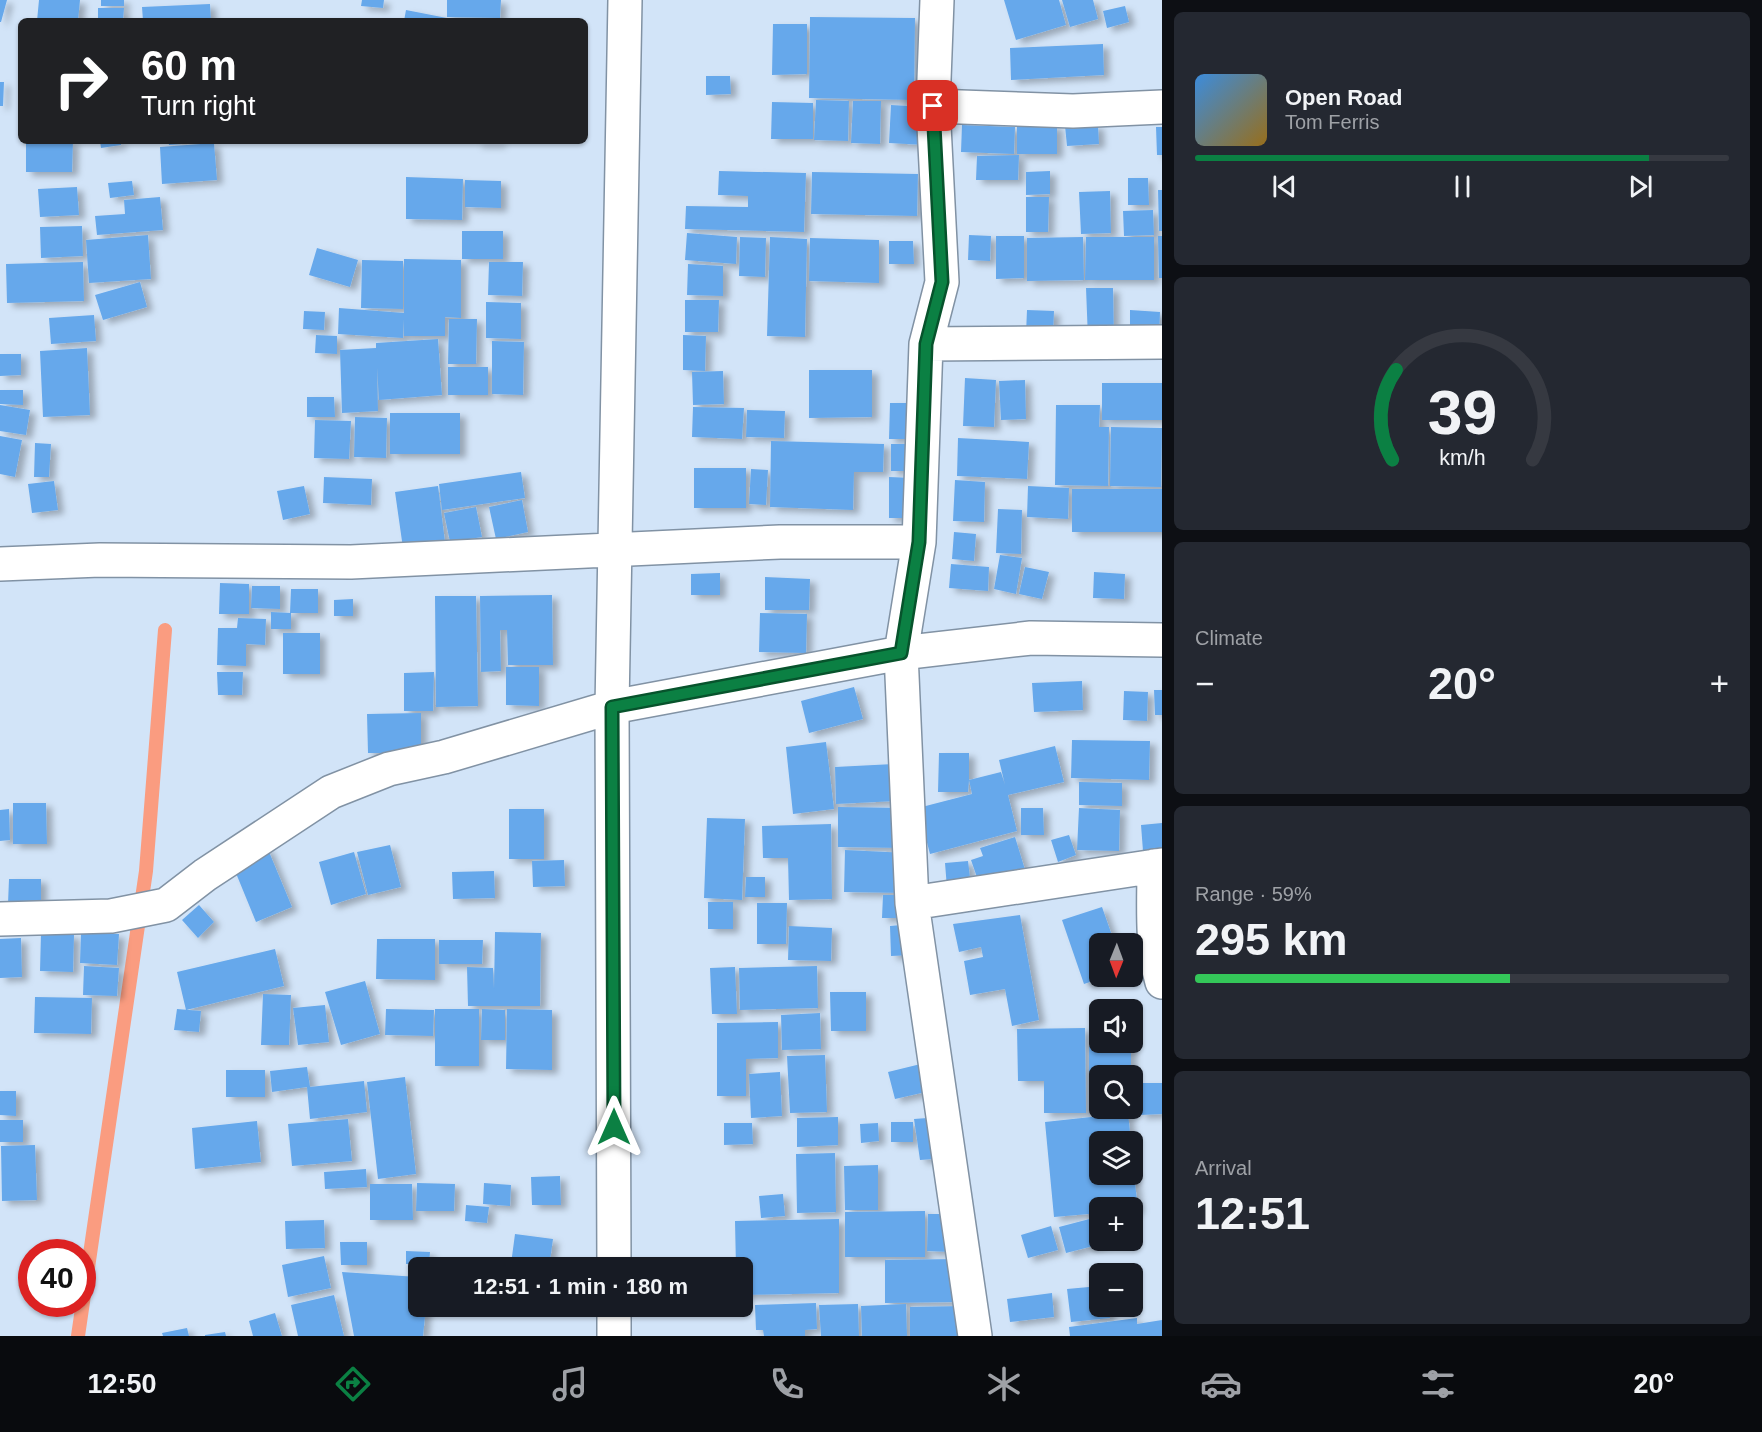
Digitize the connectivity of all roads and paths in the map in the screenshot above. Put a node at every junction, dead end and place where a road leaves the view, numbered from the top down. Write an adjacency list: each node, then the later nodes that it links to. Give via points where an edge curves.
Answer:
1 (625, 0): 8 (street)
2 (937, 0): 3 (street)
3 (933, 106): 4 (street, via 1073,111); 6 (street, via 942,282)
4 (1162, 107)
5 (1162, 342): 6 (street)
6 (926, 344): 7 (street)
7 (919, 542): 8 (street, via 780,542); 11 (street)
8 (616, 550): 9 (street, via 351,562 100,560); 12 (street)
9 (0, 564)
10 (1162, 640): 11 (street, via 1031,638)
11 (901, 653): 12 (street); 14 (street)
12 (612, 707): 15 (street, via 444,757 389,769 331,792 166,905 111,916); 17 (street)
13 (1158, 866): 14 (street); 16 (street, via 1154,929)
14 (912, 903): 20 (street)
15 (0, 919)
16 (1162, 982)
17 (614, 1257)
18 (614, 1317): 19 (street)
19 (615, 1336)
20 (975, 1336)

